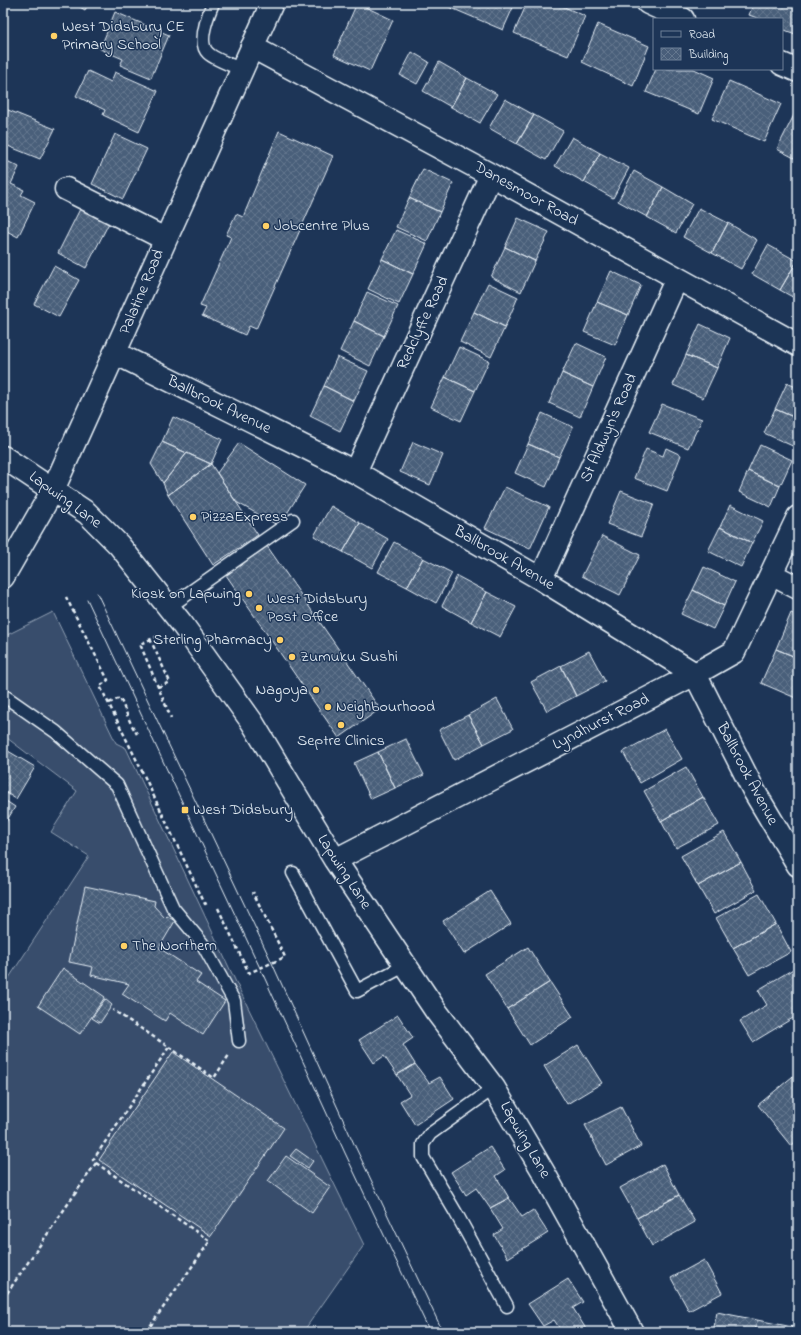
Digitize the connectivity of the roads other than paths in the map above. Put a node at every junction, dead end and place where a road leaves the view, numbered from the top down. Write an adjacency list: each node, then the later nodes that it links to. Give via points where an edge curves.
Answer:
1 (213, 3): 7 (lane, via 207,18 203,44 208,53)
2 (272, 3): 5 (street, Palatine Road)
3 (648, 3): 4 (street)
4 (681, 18)
5 (252, 47): 7 (street, Palatine Road); 9 (street, Danesmoor Road)
6 (783, 64): 8 (street)
7 (241, 69): 11 (street, Palatine Road)
8 (798, 71)
9 (491, 175): 12 (street, Danesmoor Road); 16 (street, Redclyffe Road)
10 (66, 188): 11 (street)
11 (165, 240): 14 (street, Palatine Road)
12 (677, 278): 13 (street, Danesmoor Road); 22 (street, St Aldwyn's Road)
13 (798, 345)
14 (115, 353): 16 (street, Ballbrook Avenue); 17 (street, Palatine Road)
15 (3, 457): 17 (street, Lapwing Lane)
16 (355, 472): 22 (street, Ballbrook Avenue)
17 (53, 490): 21 (street, Palatine Road); 24 (street, Lapwing Lane, via 88,513 119,544)
18 (798, 517): 20 (street, Lyndhurst Road)
19 (293, 520): 24 (lane)
20 (771, 574): 23 (street); 25 (street, Lyndhurst Road, via 734,652)
21 (3, 577)
22 (541, 579): 25 (street, Ballbrook Avenue)
23 (798, 588)
24 (169, 608): 27 (street, Lapwing Lane, via 252,722)
25 (695, 674): 27 (street, Lyndhurst Road); 28 (street, Ballbrook Avenue, via 754,791)
26 (3, 695): 31 (lane, via 56,732 117,785 173,908 202,942 234,1001)
27 (335, 860): 30 (street, Lapwing Lane)
28 (798, 865)
29 (293, 873): 30 (lane, via 357,991)
30 (406, 966): 32 (street, Lapwing Lane)
31 (239, 1041)
32 (494, 1088): 33 (lane, via 430,1134 423,1144 423,1157); 34 (street, Lapwing Lane, via 544,1172)
33 (507, 1306)
34 (632, 1332)

